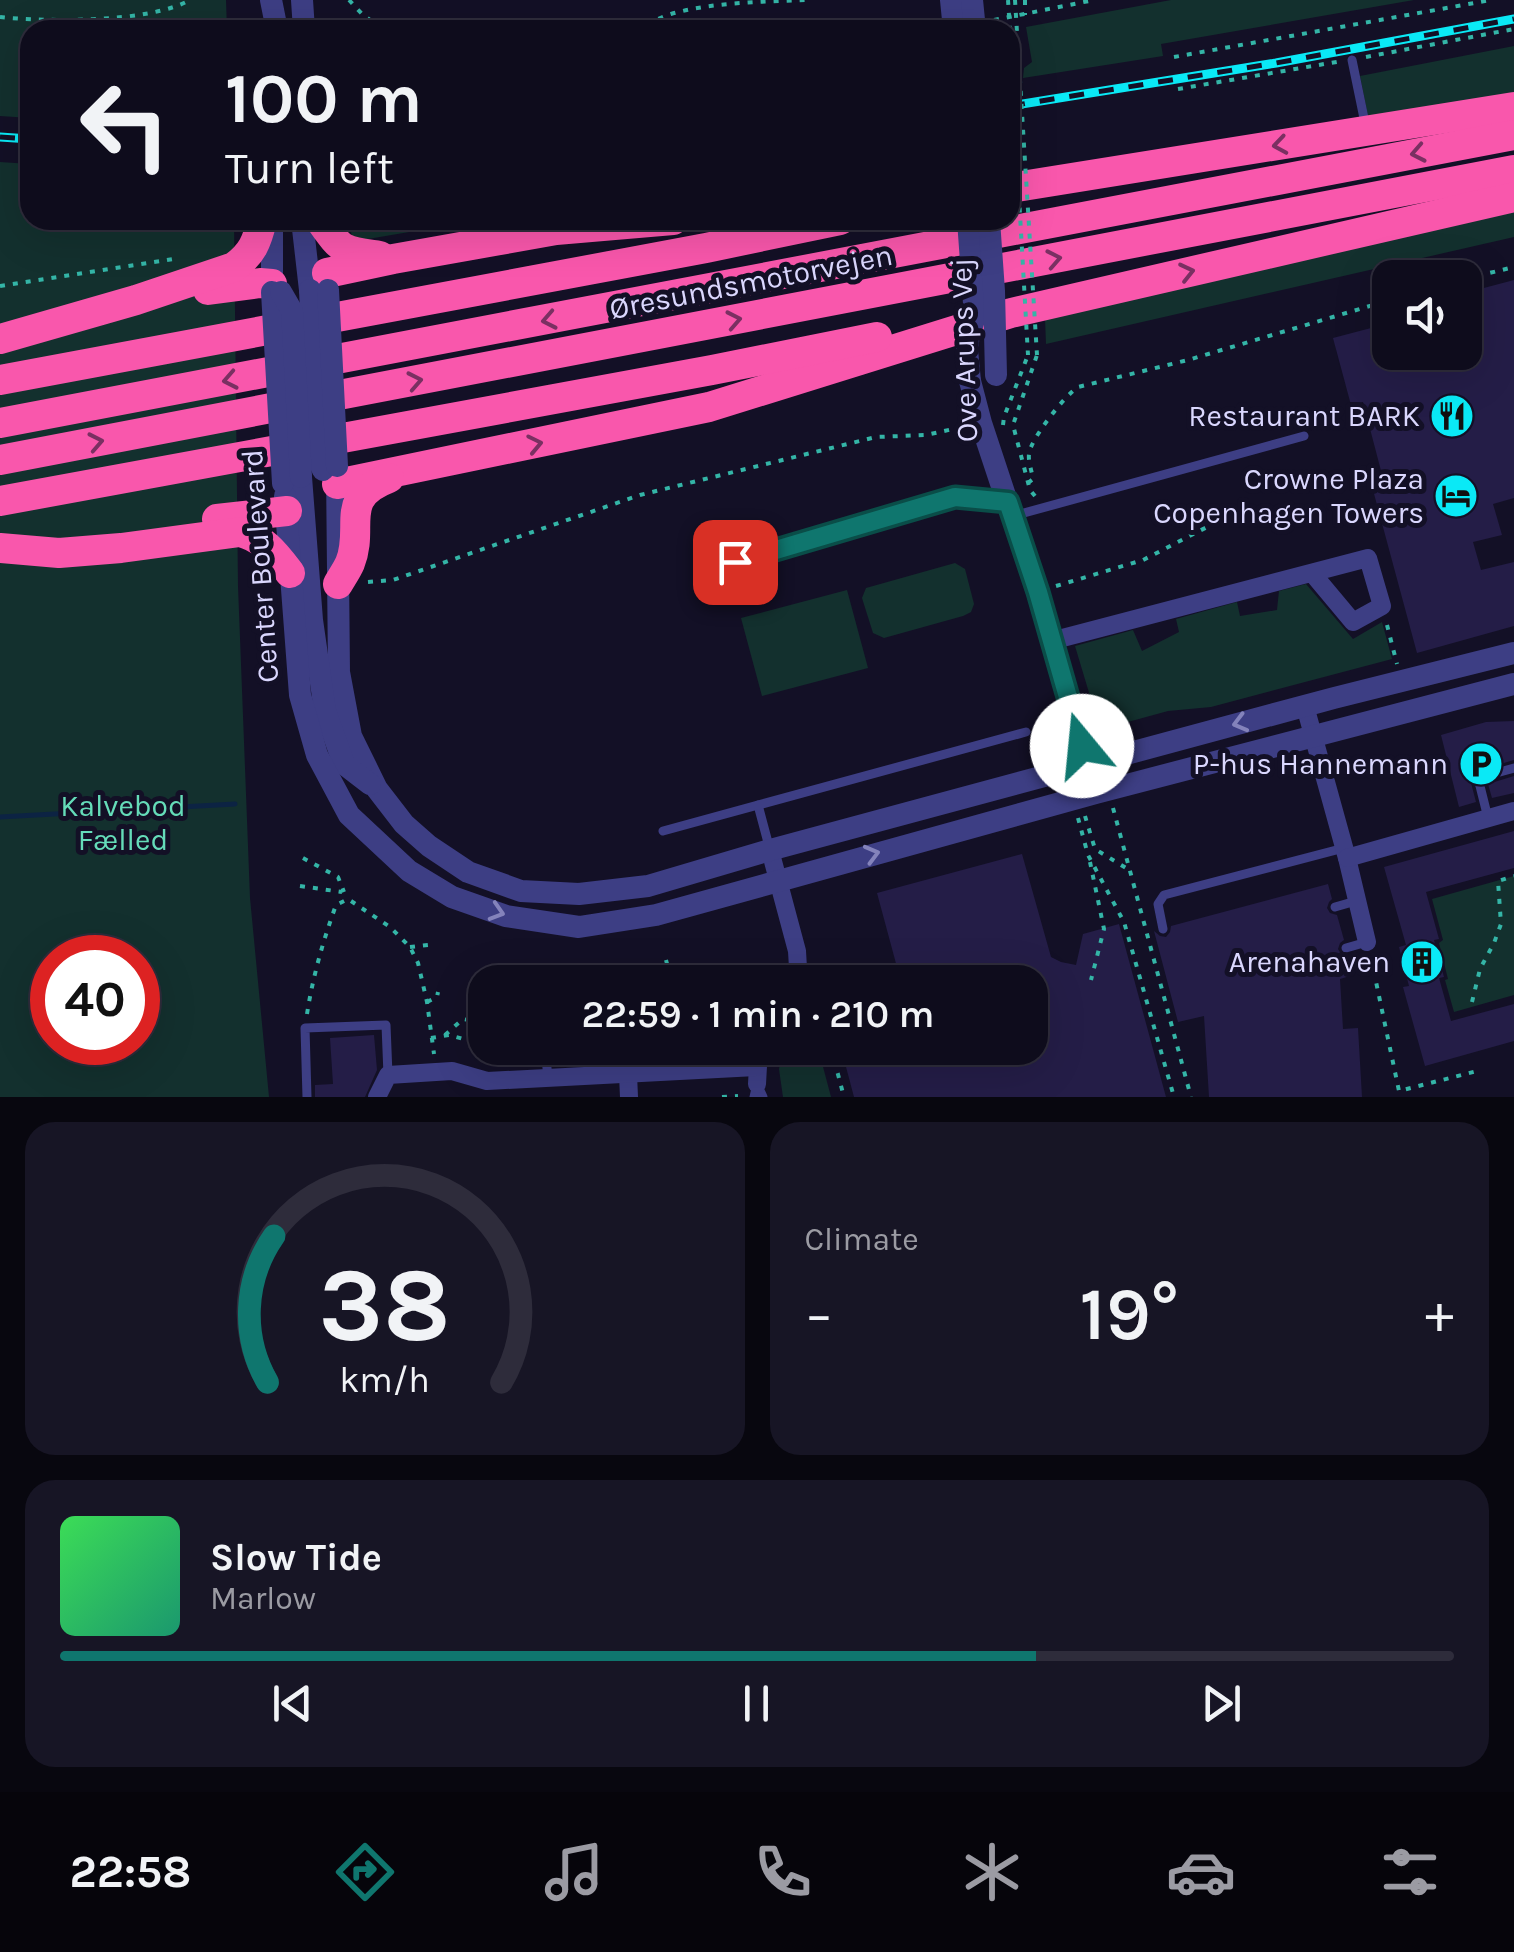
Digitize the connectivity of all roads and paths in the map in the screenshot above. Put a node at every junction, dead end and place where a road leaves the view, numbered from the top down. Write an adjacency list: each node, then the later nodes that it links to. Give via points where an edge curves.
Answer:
1 (190, 0): 8 (path, via 157,13 112,18)
2 (350, 0): 9 (path)
3 (805, 0): 10 (path, via 683,11)
4 (1024, 0): 7 (path)
5 (1094, 0): 7 (path)
6 (1492, 0): 12 (path)
7 (1025, 15): 11 (path)
8 (0, 16)
9 (370, 20)
10 (656, 20)
11 (1005, 20)
12 (1174, 57)
13 (1352, 60): 16 (lane)
14 (1020, 84): 52 (path, bridge, via 1036,354 1012,425)
15 (1514, 107): 16 (highway)
16 (1366, 131): 19 (highway, one-way to 19)
17 (1514, 134): 22 (highway, Øresundsmotorvejen, one-way to 22)
18 (1514, 170): 49 (highway, Øresundsmotorvejen, one-way to 18)
19 (1020, 186)
20 (1514, 196): 50 (highway, one-way to 20, via 710,407 1011,312)
21 (1020, 214): 47 (path, bridge, via 1028,355)
22 (1020, 228)
23 (260, 230): 40 (highway, via 247,258 234,268)
24 (272, 230): 38 (street, Center Boulevard)
25 (315, 230): 36 (street, Center Boulevard)
26 (324, 230): 32 (highway, via 351,252)
27 (556, 230): 32 (highway)
28 (792, 230): 44 (highway)
29 (969, 230): 42 (street, Ove Arups Vej, bridge)
30 (990, 230): 39 (street, Ove Arups Vej, bridge)
31 (1011, 230): 45 (highway, Øresundsmotorvejen, one-way to 45)
32 (392, 258): 36 (highway)
33 (1514, 267): 35 (path)
34 (190, 268): 37 (path, via 173,259)
35 (1482, 275)
36 (318, 282): 38 (street); 53 (street, Center Boulevard, bridge)
37 (0, 286)
38 (275, 289): 40 (highway, via 260,283); 53 (street, Center Boulevard, bridge)
39 (994, 291): 42 (highway, bridge); 51 (street, Ove Arups Vej, bridge, via 996,375 989,414)
40 (136, 300): 43 (highway)
41 (1372, 305): 52 (path, via 1078,387 1032,444)
42 (975, 317): 46 (street, Ove Arups Vej, bridge, via 967,350); 54 (highway)
43 (0, 339)
44 (0, 380)
45 (0, 423)
46 (981, 423): 51 (street, Ove Arups Vej); 62 (path, via 876,437 640,495 393,580)
47 (1004, 430)
48 (1304, 436): 56 (lane)
49 (0, 460)
50 (435, 464): 53 (highway); 62 (highway, via 366,490 356,505 352,560)
51 (1000, 478): 55 (street, Ove Arups Vej)
52 (1028, 483): 56 (path)
53 (310, 485): 58 (highway); 61 (street, Center Boulevard); 62 (street, Center Boulevard); 74 (street, via 312,620 326,711 344,764)
54 (0, 501)
55 (1010, 509): 56 (lane); 59 (lane, via 955,497); 63 (street, Ove Arups Vej)
56 (1040, 509)
57 (1265, 510): 63 (path, via 1209,526 1143,560)
58 (0, 546): 61 (highway, via 59,553 240,532 273,550)
59 (735, 562)
60 (1312, 572): 64 (street, via 1353,622); 64 (street, via 1368,558); 65 (street)
61 (290, 574): 86 (street, Center Boulevard, via 300,695 317,755 349,814)
62 (338, 584): 74 (street, Center Boulevard, via 340,685 351,736)
63 (1038, 592): 65 (street, Ove Arups Vej)
64 (1382, 606): 67 (path)
65 (1051, 641): 72 (street, Ove Arups Vej)
66 (1514, 652): 67 (street, Center Boulevard)
67 (1402, 680): 69 (street, Center Boulevard)
68 (1514, 684): 71 (street, Center Boulevard)
69 (1305, 706): 71 (street); 72 (street, Center Boulevard, one-way to 72)
70 (1026, 732): 76 (lane)
71 (1314, 736): 75 (street, Center Boulevard); 82 (street)
72 (1088, 764): 75 (street, Ove Arups Vej); 81 (street, Center Boulevard)
73 (1514, 768): 78 (lane, via 1478,778)
74 (377, 789): 80 (street, Center Boulevard)
75 (1085, 804): 83 (path); 85 (path, via 1095,848); 88 (street, Center Boulevard, one-way to 75)
76 (758, 805): 79 (lane); 81 (lane)
77 (1514, 810): 78 (street)
78 (1479, 814): 82 (street)
79 (663, 831)
80 (429, 846): 81 (street, Center Boulevard, via 468,872 521,891 579,894 648,886); 86 (street)
81 (770, 850): 88 (street)
82 (1346, 853): 92 (street); 94 (lane, via 1173,892 1158,904)
83 (1088, 855): 102 (path, via 1104,928); 127 (path, via 1124,922)
84 (303, 858): 90 (path, via 338,878)
85 (1129, 869)
86 (409, 871): 88 (street, Center Boulevard, one-way to 88, via 506,916 579,927 656,914)
87 (1514, 876): 105 (path, via 1498,880 1500,924)
88 (778, 880): 101 (street)
89 (300, 886): 90 (path)
90 (344, 892): 91 (path)
91 (348, 899): 97 (path); 108 (path, via 336,906 317,958)
92 (1358, 900): 93 (lane); 95 (street)
93 (1334, 907)
94 (1163, 928)
95 (1367, 942): 98 (lane); 115 (path, via 1399,1091)
96 (428, 945): 97 (path)
97 (410, 947): 104 (path)
98 (1346, 948)
99 (666, 960): 100 (path)
100 (667, 965)
101 (797, 965)
102 (1091, 980)
103 (438, 992): 104 (path)
104 (427, 1002): 110 (path)
105 (1472, 1002)
106 (468, 1020): 107 (path)
107 (454, 1027): 109 (path); 111 (path)
108 (305, 1028): 118 (lane, via 386,1025); 122 (lane)
109 (444, 1035): 110 (path); 111 (path)
110 (431, 1038): 116 (path)
111 (457, 1038): 112 (path)
112 (468, 1041)
113 (547, 1065): 119 (lane)
114 (836, 1065): 126 (path)
115 (1481, 1070)
116 (441, 1072): 118 (street); 119 (street, via 482,1081)
117 (628, 1074): 119 (street); 120 (street); 124 (street)
118 (388, 1075): 123 (street)
119 (548, 1078)
120 (758, 1086)
121 (738, 1096): 125 (path)
122 (308, 1097)
123 (377, 1097)
124 (629, 1097)
125 (722, 1097)
126 (844, 1097)
127 (1174, 1097)

